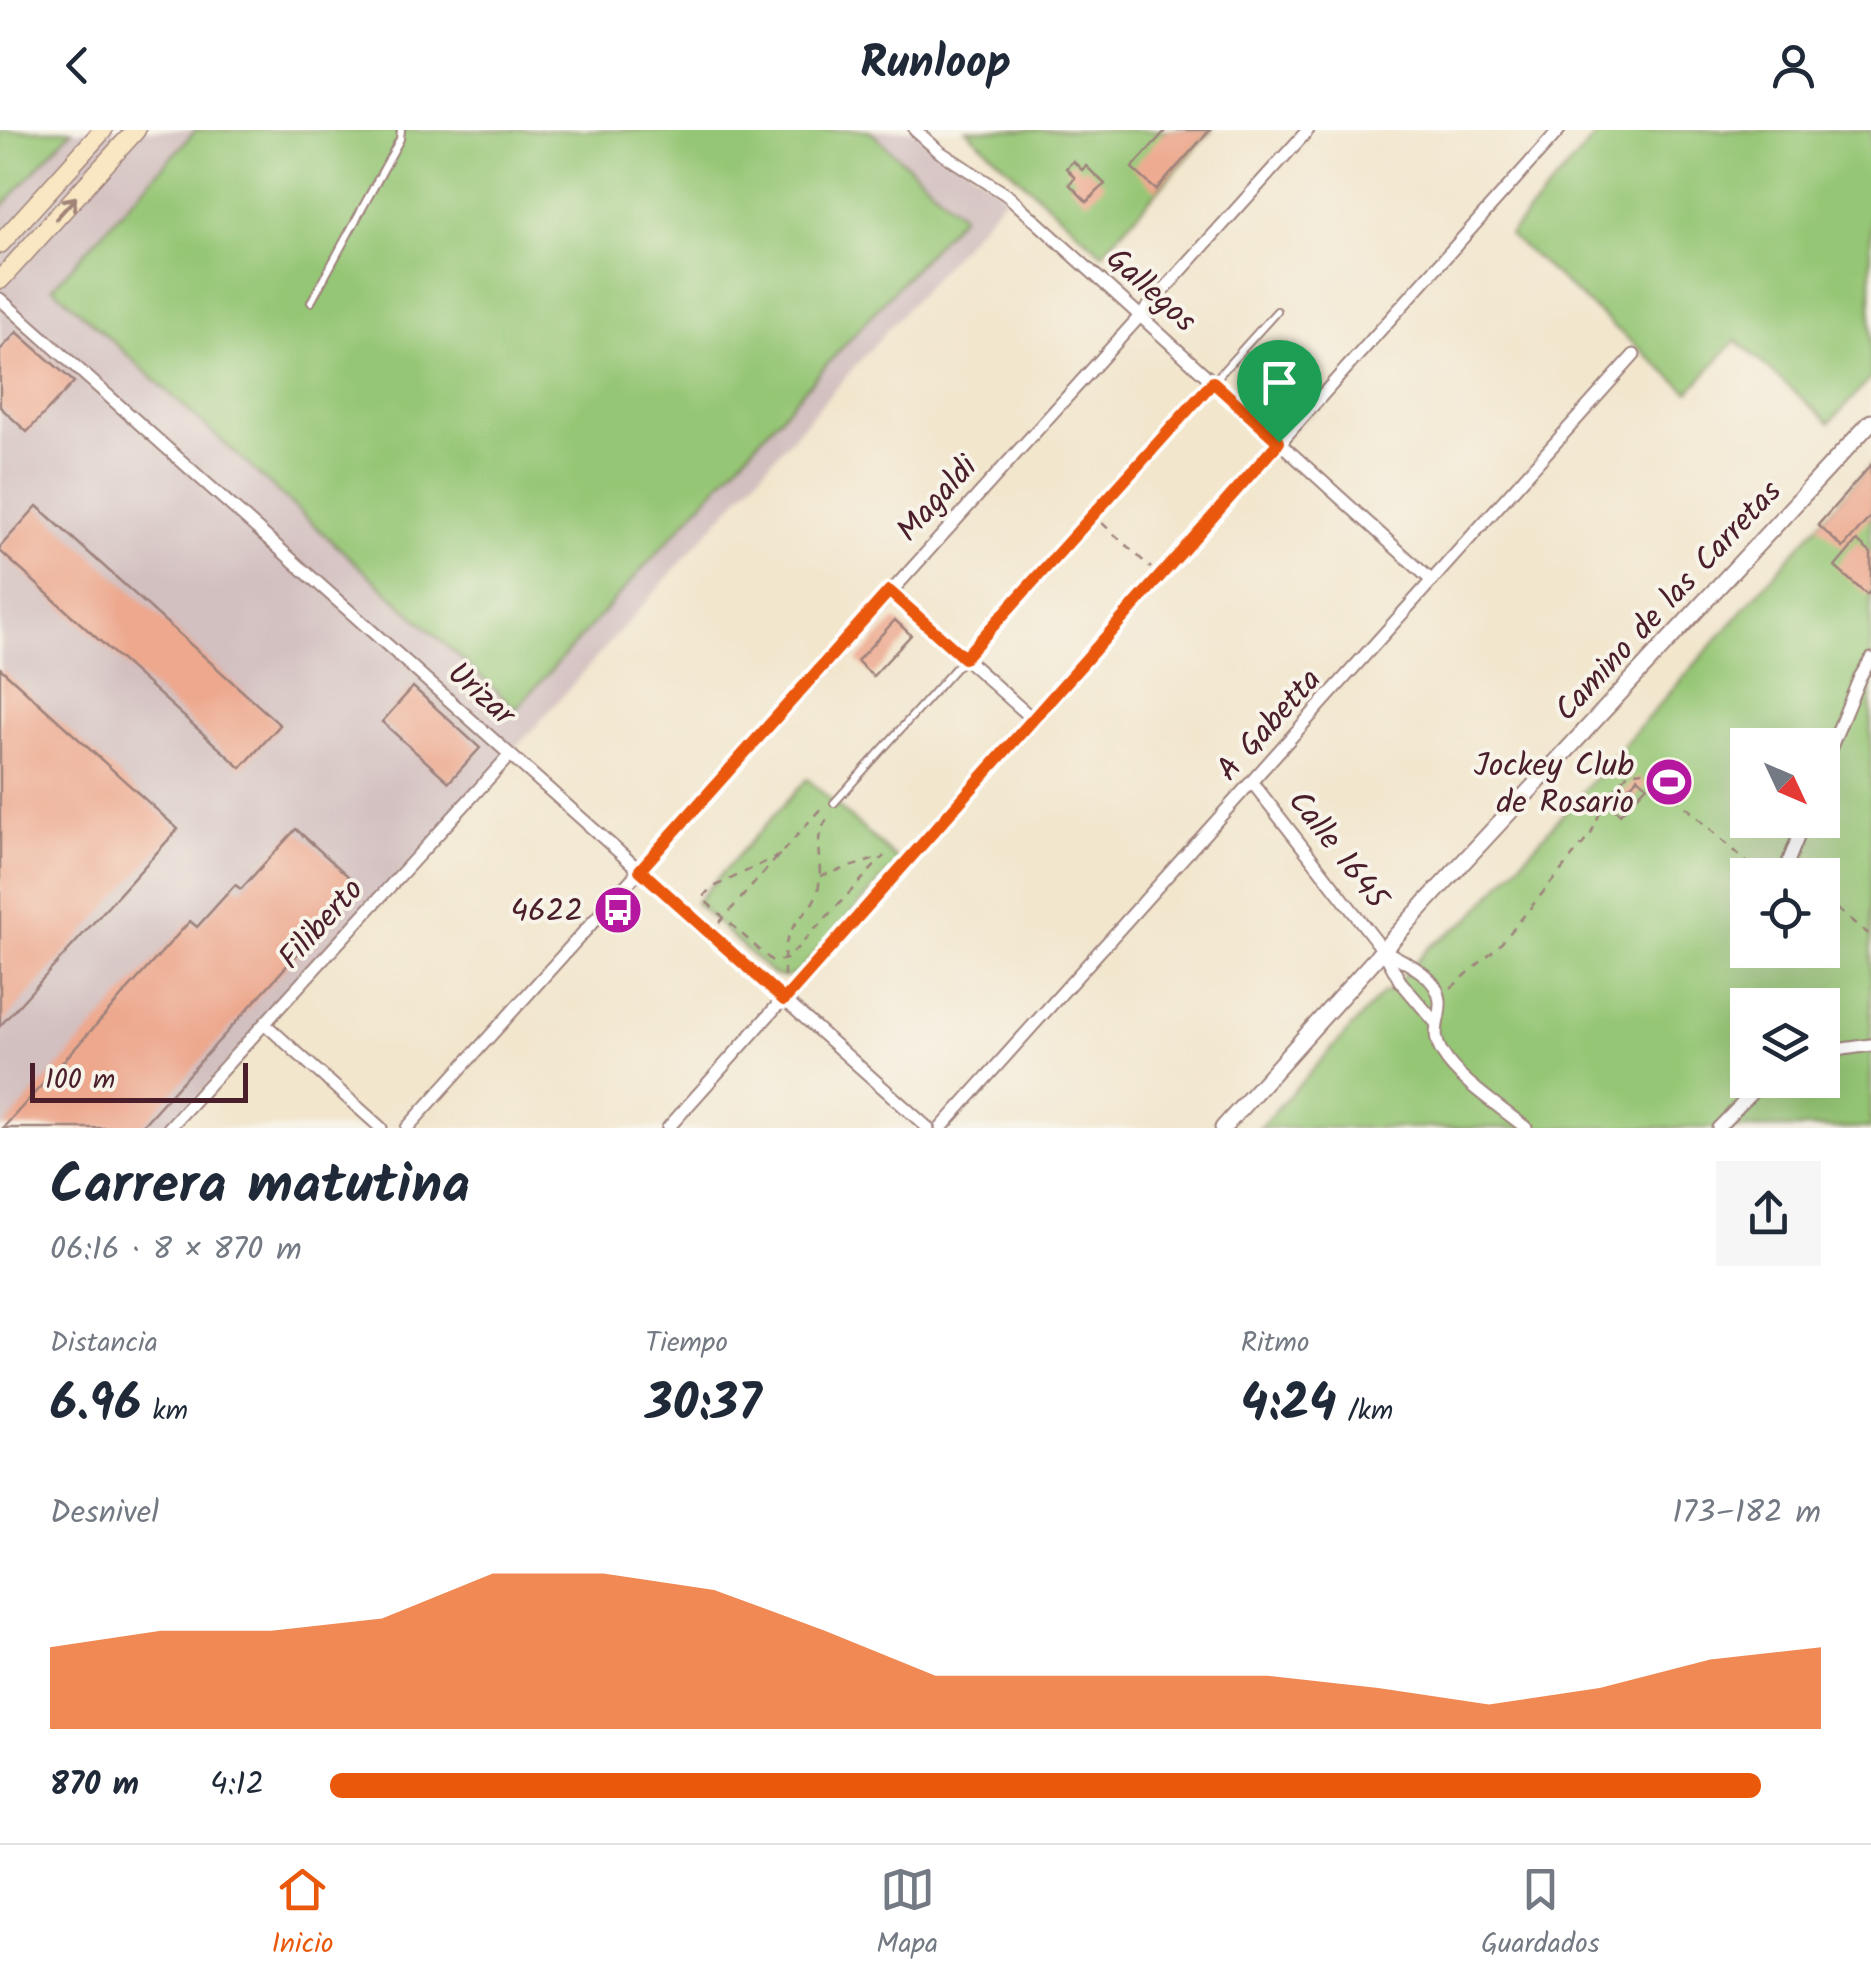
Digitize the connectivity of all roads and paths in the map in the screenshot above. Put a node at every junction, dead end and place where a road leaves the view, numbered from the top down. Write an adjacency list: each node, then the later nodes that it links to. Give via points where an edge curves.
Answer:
1 (103, 130): 7 (main road)
2 (136, 130): 8 (main road, one-way to 2)
3 (401, 130): 10 (lane)
4 (916, 130): 12 (street, Gallegos, via 1007,195)
5 (1308, 130): 12 (street, Magaldi)
6 (1559, 130): 16 (street)
7 (0, 244)
8 (0, 280)
9 (0, 299): 25 (street, Urizar)
10 (311, 302)
11 (1278, 311): 14 (lane)
12 (1139, 315): 14 (street, Gallegos); 20 (street, Magaldi)
13 (1634, 354): 19 (street, A Gabetta)
14 (1213, 382): 16 (street, Gallegos); 17 (lane)
15 (1871, 422): 36 (street, Camino de las Carretas)
16 (1279, 442): 18 (street); 19 (street, Gallegos)
17 (1094, 515): 18 (path); 21 (lane)
18 (1160, 577): 23 (street)
19 (1432, 581): 26 (street, A Gabetta)
20 (889, 591): 21 (street); 30 (street, Magaldi)
21 (964, 658): 23 (street); 27 (lane)
22 (1871, 660): 24 (street)
23 (1034, 720): 39 (street)
24 (1839, 728)
25 (510, 755): 30 (street, Urizar); 41 (street, Filiberto)
26 (1252, 782): 36 (street, Calle 1645); 50 (street, A Gabetta)
27 (834, 803): 28 (path, via 825,804); 31 (path, via 817,841)
28 (780, 855): 33 (path); 33 (path, via 710,889 702,898)
29 (1741, 858): 38 (path, via 1651,775 1628,773 1591,834 1499,946)
30 (640, 870): 34 (street, Urizar); 47 (street, Magaldi)
31 (820, 876): 37 (path, via 813,906 792,929); 37 (path, via 884,856)
32 (1840, 912): 35 (path)
33 (724, 918): 34 (path); 37 (path, via 773,962)
34 (710, 933): 39 (street, Urizar)
35 (1871, 936)
36 (1384, 950): 38 (street, via 1434,984); 40 (street, via 1400,982); 51 (street, Camino de las Carretas)
37 (784, 959): 39 (path)
38 (1440, 998): 40 (street)
39 (784, 1000): 48 (street); 49 (street, Urizar)
40 (1435, 1022): 52 (street, via 1442,1053 1454,1067)
41 (265, 1024): 45 (street, Filiberto); 46 (street)
42 (1871, 1045): 43 (street)
43 (1840, 1050)
44 (1747, 1098): 53 (street)
45 (169, 1128)
46 (381, 1128)
47 (407, 1128)
48 (668, 1128)
49 (928, 1128)
50 (941, 1128)
51 (1223, 1128)
52 (1526, 1128)
53 (1718, 1128)

